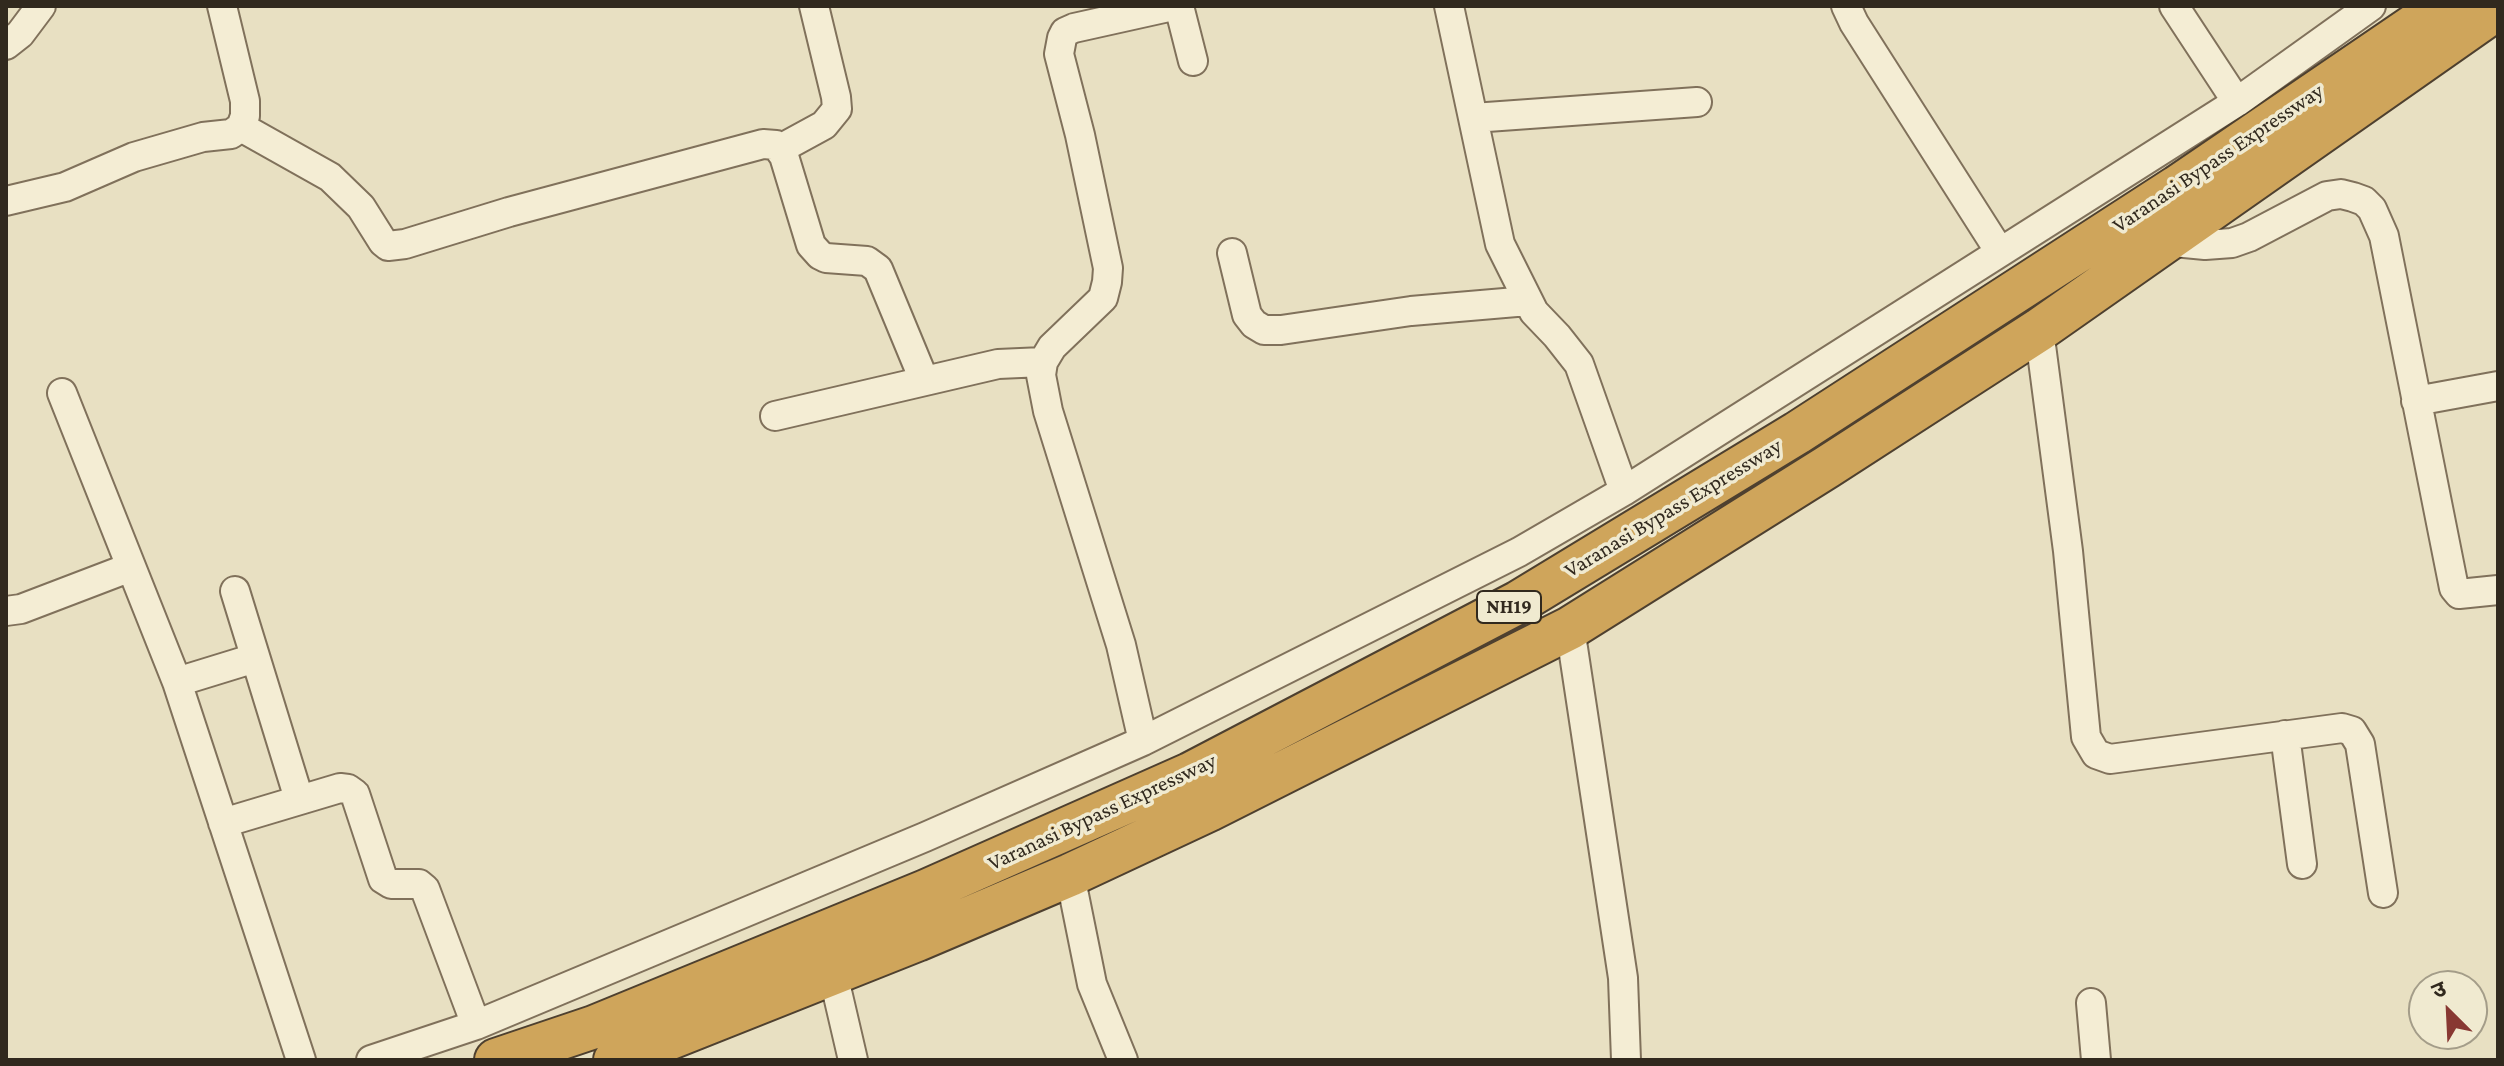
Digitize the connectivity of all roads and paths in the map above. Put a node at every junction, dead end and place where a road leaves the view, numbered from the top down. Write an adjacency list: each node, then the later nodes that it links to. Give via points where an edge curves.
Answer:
1 (41, 6): 12 (street)
2 (222, 6): 17 (street, via 245,101)
3 (814, 6): 18 (street, via 837,109 824,125)
4 (1173, 6): 25 (street, via 1074,28 1062,38 1059,54 1108,268 1103,298 1065,332)
5 (1179, 6): 13 (street)
6 (1449, 6): 16 (street)
7 (1846, 6): 21 (street)
8 (2174, 6): 15 (street)
9 (2371, 6): 15 (street)
10 (2443, 6): 48 (highway, Varanasi Bypass Expressway / NH19, via 2177,187 1797,433 1519,602 1190,774 912,897 594,1027)
11 (2498, 8): 20 (highway, Varanasi Bypass Expressway / NH19)
12 (6, 45)
13 (1193, 61)
14 (1697, 102): 16 (street)
15 (2237, 102): 21 (street)
16 (1473, 118): 23 (street, via 1500,244)
17 (241, 127): 18 (street, via 330,177 361,207 388,246 763,144); 19 (street, via 231,134 134,157 65,187)
18 (780, 149): 26 (street, via 811,245 826,258 867,261 878,269)
19 (6, 201)
20 (2164, 241): 24 (highway, Varanasi Bypass Expressway / NH19); 29 (street, via 2232,243 2327,196 2364,201 2384,236)
21 (2000, 252): 31 (street)
22 (1232, 253): 23 (street, via 1247,315 1264,330)
23 (1528, 301): 31 (street, via 1579,364)
24 (2039, 330): 36 (highway, Varanasi Bypass Expressway / NH19); 39 (street, via 2086,737 2096,754 2110,759)
25 (1043, 362): 26 (street, via 998,364); 40 (street, via 1048,411 1121,645)
26 (924, 380): 30 (street)
27 (2498, 386): 29 (street)
28 (62, 393): 32 (street)
29 (2416, 401): 33 (street, via 2454,588 2459,594)
30 (775, 416)
31 (1624, 491): 40 (street, via 1519,552)
32 (131, 567): 35 (street); 38 (street)
33 (2498, 590)
34 (235, 591): 37 (street)
35 (6, 611)
36 (1570, 628): 44 (highway, Varanasi Bypass Expressway / NH19); 54 (street, via 1623,978)
37 (255, 658): 38 (street); 41 (street)
38 (177, 682): 42 (street)
39 (2285, 735): 43 (street); 45 (street, via 2342,728 2356,736)
40 (1143, 741): 48 (street)
41 (299, 799): 42 (street); 48 (street, via 340,788 355,794 383,879 425,889)
42 (223, 823): 49 (street)
43 (2302, 864)
44 (1070, 875): 46 (highway, Varanasi Bypass Expressway / NH19); 53 (street, via 1092,984)
45 (2383, 893)
46 (833, 974): 51 (highway, Varanasi Bypass Expressway / NH19); 52 (street)
47 (2091, 1003): 55 (street)
48 (486, 1042): 50 (street)
49 (301, 1060)
50 (371, 1060)
51 (615, 1060)
52 (853, 1060)
53 (1123, 1060)
54 (1626, 1060)
55 (2096, 1060)

